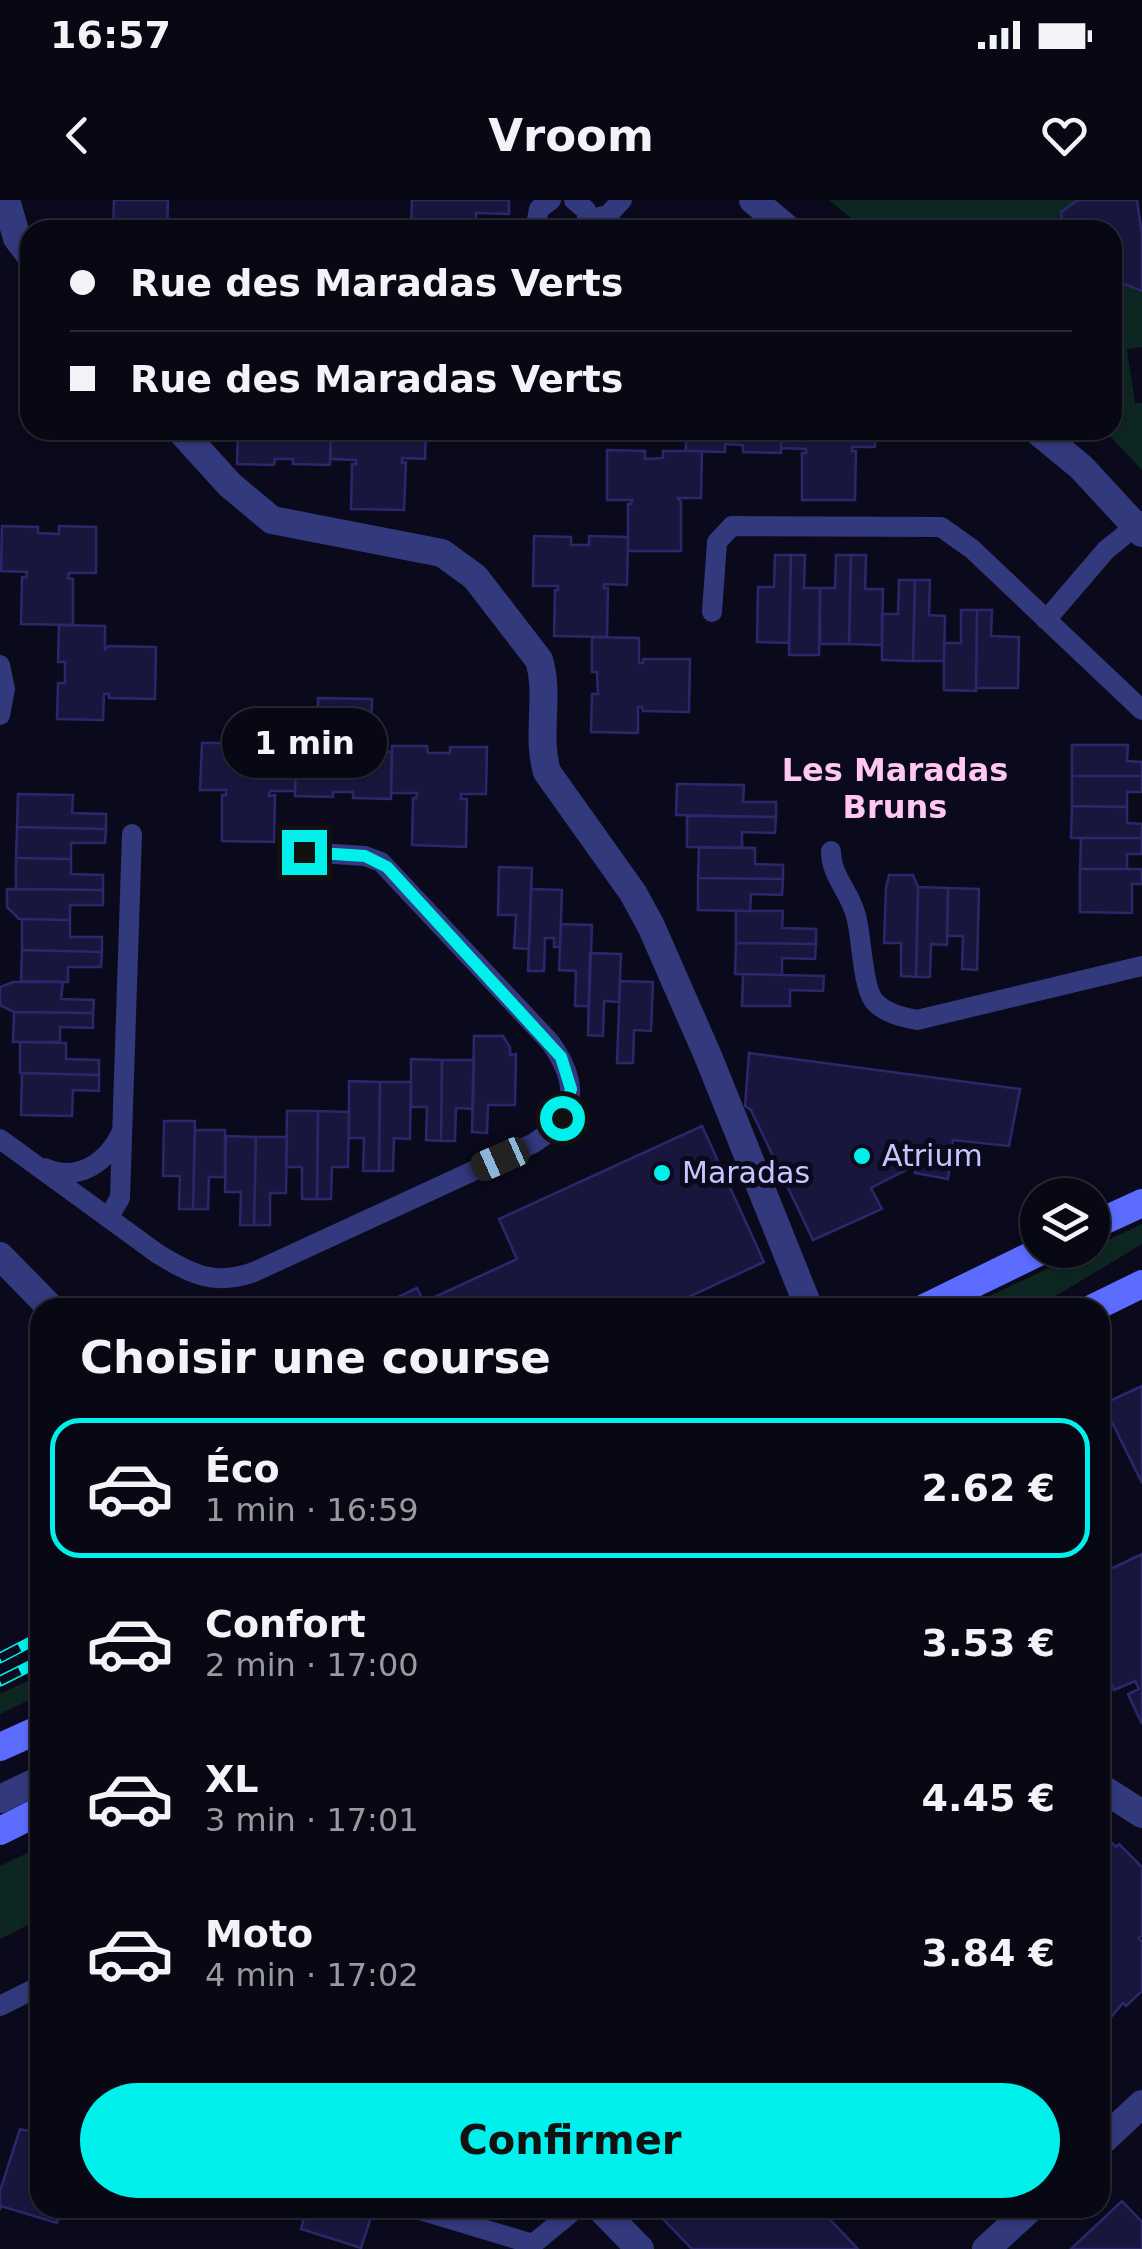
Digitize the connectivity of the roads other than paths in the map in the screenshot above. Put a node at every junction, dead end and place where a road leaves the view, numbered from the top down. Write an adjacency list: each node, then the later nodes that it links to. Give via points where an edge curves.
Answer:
1 (6, 200): 10 (street)
2 (551, 200): 6 (lane)
3 (574, 200): 7 (lane)
4 (622, 200): 8 (lane)
5 (753, 200): 9 (street)
6 (538, 220)
7 (588, 220)
8 (598, 220)
9 (778, 220)
10 (20, 243)
11 (189, 440): 33 (street, via 272,520 442,553 463,566 539,660 547,772 651,926)
12 (1048, 440): 13 (street)
13 (1140, 527): 15 (lane, via 1106,550)
14 (712, 612): 15 (lane, via 717,542 732,526 923,526 953,534)
15 (1046, 620): 17 (lane)
16 (0, 665): 18 (lane, via 6,689)
17 (1142, 710)
18 (0, 715)
19 (132, 834): 23 (lane)
20 (831, 851): 22 (lane, via 835,877 858,920 873,1000 902,1017 917,1020)
21 (304, 852): 27 (lane, via 365,856 387,867 561,1057 571,1089 562,1118 534,1143 236,1279 180,1267)
22 (1142, 966)
23 (122, 1130): 25 (lane, via 105,1157 77,1172 59,1173); 27 (lane, via 119,1202)
24 (0, 1139): 25 (lane)
25 (24, 1157): 27 (lane)
26 (1142, 1203): 28 (main road)
27 (108, 1218)
28 (1110, 1218)
29 (0, 1256): 32 (street)
30 (1020, 1262): 34 (main road)
31 (1142, 1284): 35 (main road)
32 (41, 1298)
33 (805, 1298)
34 (945, 1298)
35 (1110, 1300)
36 (30, 1734): 37 (main road)
37 (0, 1747)
38 (30, 1785): 40 (street)
39 (1110, 1793): 41 (street)
40 (0, 1799)
41 (1142, 1814)
42 (30, 1817): 43 (main road)
43 (0, 1831)
44 (30, 1991): 45 (lane)
45 (0, 2006)
46 (1142, 2104): 47 (street)
47 (1110, 2134)
48 (446, 2218): 49 (lane, via 533,2244)
49 (565, 2218)
50 (610, 2218): 52 (street)
51 (1019, 2218): 53 (street)
52 (640, 2249)
53 (986, 2249)

